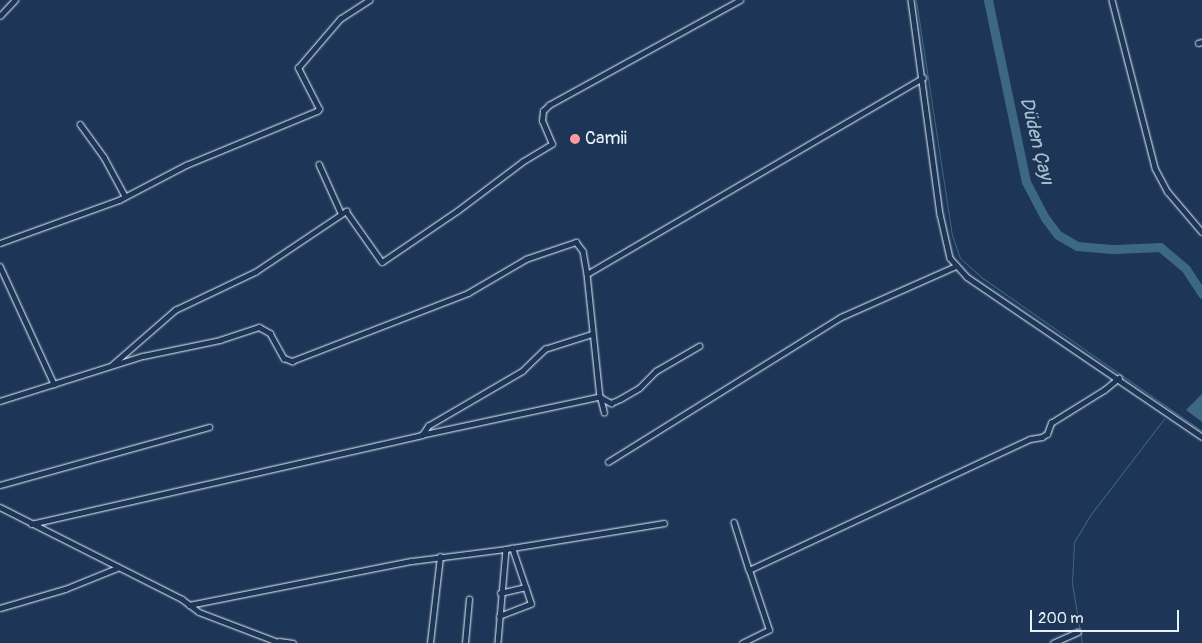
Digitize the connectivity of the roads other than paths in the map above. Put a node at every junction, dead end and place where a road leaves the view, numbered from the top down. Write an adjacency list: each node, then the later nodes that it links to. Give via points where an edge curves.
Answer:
1 (16, 0): 6 (street)
2 (369, 0): 10 (street, via 340,19 298,68 320,109 186,165)
3 (740, 0): 11 (street, via 549,105 543,111 542,121 552,144 527,158 382,262 349,213)
4 (911, 0): 7 (street)
5 (1112, 0): 12 (street, via 1154,168 1162,184)
6 (0, 16)
7 (923, 78): 15 (street, via 946,249); 16 (street)
8 (80, 124): 10 (street, via 104,157)
9 (319, 164): 11 (street)
10 (125, 196): 13 (street)
11 (341, 213): 19 (street, via 255,272 176,310)
12 (1202, 232)
13 (0, 243)
14 (0, 266): 21 (street)
15 (956, 266): 20 (street, via 967,277); 28 (street, via 833,322)
16 (587, 274): 17 (street); 19 (street, via 583,251 576,242 526,259 468,293 292,361 284,358 267,330 259,327)
17 (592, 334): 22 (street); 26 (street, via 545,349 522,371 428,426)
18 (699, 346): 22 (street, via 656,371 639,388 620,399 611,403)
19 (110, 367): 21 (street)
20 (1119, 378): 27 (street); 37 (street, via 1051,423 1047,434 1042,437 1030,439)
21 (54, 384): 23 (street)
22 (600, 397): 24 (street); 26 (street)
23 (0, 401)
24 (604, 413)
25 (209, 427): 29 (street)
26 (422, 435): 33 (street)
27 (1202, 437)
28 (608, 462)
29 (0, 485)
30 (0, 507): 33 (street)
31 (734, 522): 37 (street)
32 (664, 523): 34 (street)
33 (31, 524): 36 (street)
34 (509, 549): 35 (street); 38 (street); 39 (street)
35 (440, 557): 41 (street); 47 (street)
36 (117, 568): 41 (street); 42 (street, via 65,589)
37 (749, 570): 50 (street, via 768,630)
38 (525, 587): 39 (street); 43 (street, via 531,604)
39 (500, 593): 43 (street)
40 (469, 599): 48 (street)
41 (189, 605): 45 (street, via 199,612)
42 (0, 608)
43 (499, 616): 49 (street)
44 (1078, 632): 51 (street)
45 (279, 642): 46 (street)
46 (293, 643)
47 (430, 643)
48 (465, 643)
49 (498, 643)
50 (742, 643)
51 (1052, 643)

